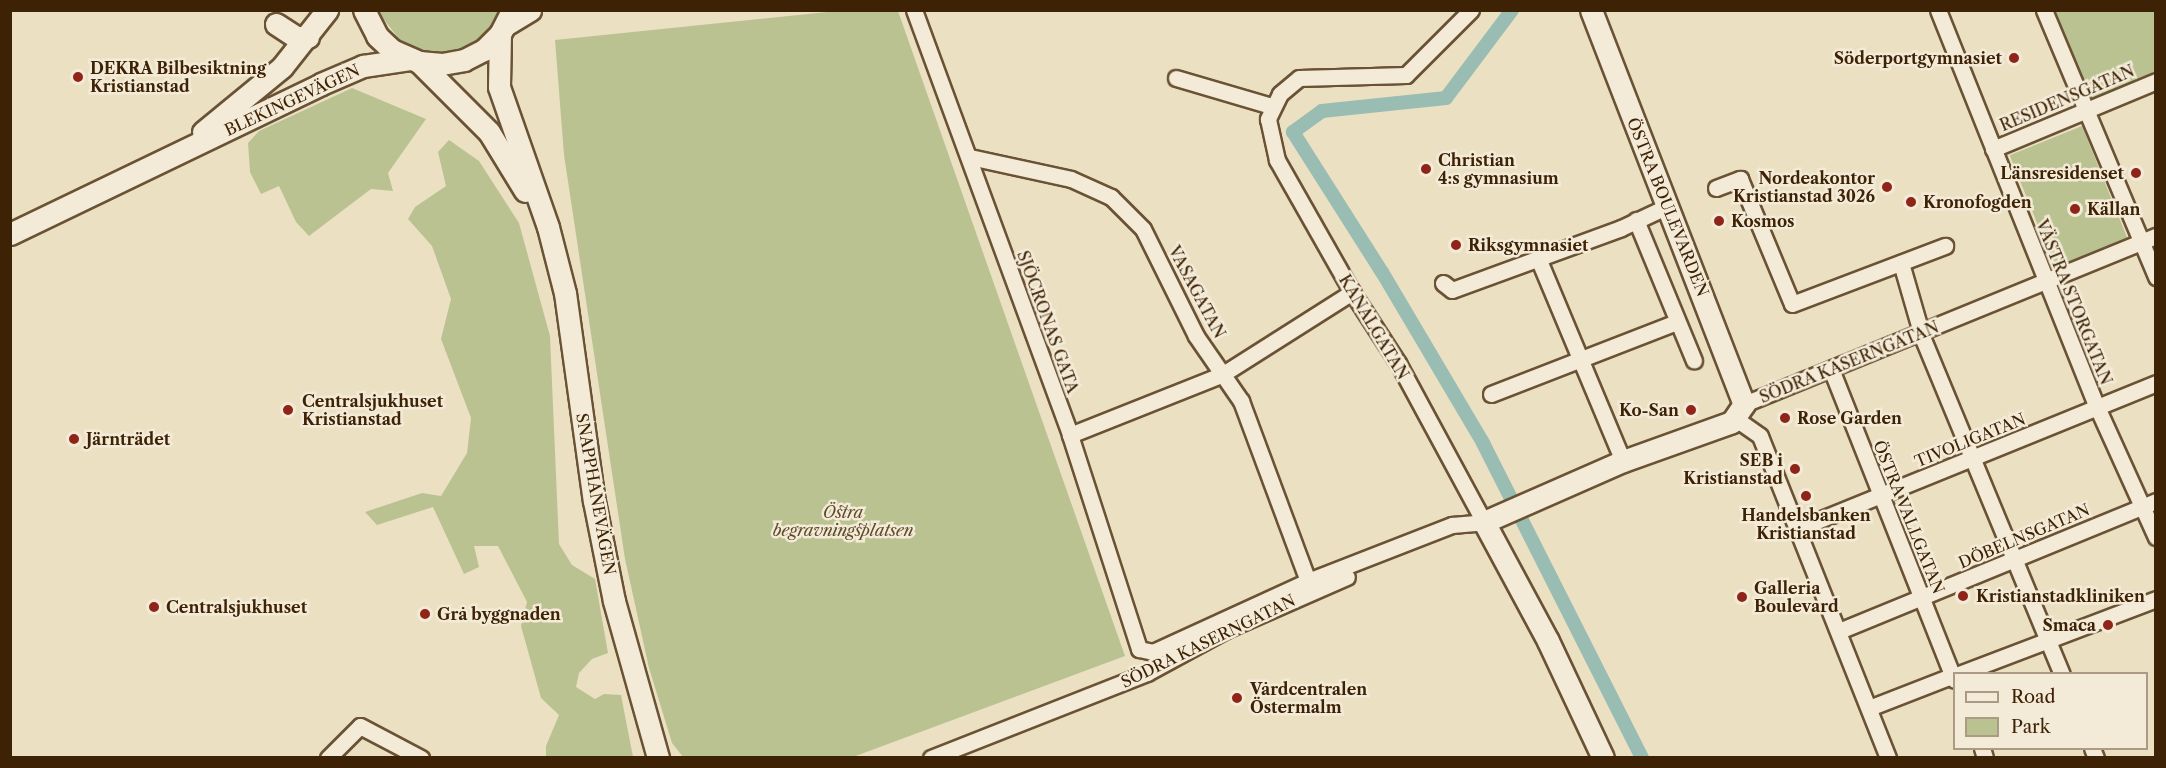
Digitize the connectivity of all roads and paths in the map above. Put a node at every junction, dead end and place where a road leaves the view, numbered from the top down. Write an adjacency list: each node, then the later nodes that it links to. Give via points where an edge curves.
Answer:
1 (327, 10): 11 (main road, BLEKINGEVÄGEN)
2 (364, 10): 12 (main road, SNAPPHANEVÄGEN, via 377,36)
3 (531, 10): 9 (main road, BLEKINGEVÄGEN)
4 (914, 10): 19 (street, SJÖCRONAS GATA)
5 (1471, 10): 15 (street, via 1406,75 1299,78)
6 (1591, 10): 21 (main road, ÖSTRA BOULEVARDEN)
7 (1938, 10): 17 (street, VÄSTRA STORGATAN)
8 (2044, 10): 16 (street)
9 (506, 23): 12 (main road, BLEKINGEVÄGEN, via 484,50 464,60 442,64); 23 (main road, SNAPPHANEVÄGEN, via 499,87)
10 (276, 24): 11 (main road, via 296,37)
11 (308, 37): 18 (main road, BLEKINGEVÄGEN, via 251,96)
12 (415, 61): 18 (main road, BLEKINGEVÄGEN, via 363,66); 23 (main road, SNAPPHANEVÄGEN, via 489,132)
13 (1176, 78): 15 (street)
14 (2156, 81): 16 (street, RESIDENSGATAN)
15 (1271, 106): 32 (street, KANALGATAN, via 1270,136 1277,159)
16 (2085, 110): 17 (street, RESIDENSGATAN); 25 (street)
17 (1993, 149): 30 (street, VÄSTRA STORGATAN)
18 (176, 152): 24 (main road, BLEKINGEVÄGEN)
19 (970, 157): 38 (street, VASAGATAN, via 1071,179 1111,197 1143,229 1196,336); 43 (street, SJÖCRONAS GATA)
20 (1716, 188): 28 (street, via 1740,179 1792,304)
21 (1668, 206): 22 (street); 42 (main road, ÖSTRA BOULEVARDEN)
22 (1636, 220): 27 (street); 33 (street)
23 (548, 227): 63 (main road, SNAPPHANEVÄGEN, via 565,293 601,534)
24 (10, 234)
25 (2149, 239): 29 (street); 30 (street, SÖDRA KASERNGATAN)
26 (1945, 246): 28 (street)
27 (1538, 258): 31 (street, via 1452,290); 35 (street)
28 (1901, 263): 34 (street)
29 (2156, 277)
30 (2046, 282): 34 (street, SÖDRA KASERNGATAN); 41 (street, VÄSTRA STORGATAN)
31 (1443, 283)
32 (1352, 292): 38 (street); 48 (street, KANALGATAN, via 1398,363)
33 (1677, 322): 35 (street); 36 (street)
34 (1921, 333): 37 (street, SÖDRA KASERNGATAN); 44 (street)
35 (1578, 359): 40 (street); 45 (street)
36 (1694, 361)
37 (1831, 369): 42 (street, SÖDRA KASERNGATAN); 46 (street, ÖSTRA VALLGATAN)
38 (1223, 374): 43 (street); 52 (street, VASAGATAN, via 1241,401)
39 (2156, 383): 41 (street, TIVOLIGATAN)
40 (1491, 394)
41 (2097, 407): 44 (street, TIVOLIGATAN); 47 (street, VÄSTRA STORGATAN)
42 (1740, 412): 45 (main road, SÖDRA KASERNGATAN); 49 (street, via 1760,436)
43 (1070, 435): 57 (street, SJÖCRONAS GATA)
44 (1972, 460): 46 (street, TIVOLIGATAN); 51 (street)
45 (1623, 461): 48 (main road, SÖDRA KASERNGATAN)
46 (1881, 495): 49 (street, TIVOLIGATAN); 53 (street, ÖSTRA VALLGATAN)
47 (2149, 504): 50 (street, VÄSTRA STORGATAN); 51 (street, DÖBELNSGATAN)
48 (1484, 522): 52 (street, SÖDRA KASERNGATAN, via 1452,525); 68 (street, SÖDRA KASERNGATAN, via 1226,630 1147,673); 69 (main road, KANALGATAN, via 1548,641)
49 (1797, 528): 55 (street)
50 (2156, 537)
51 (2014, 560): 53 (street, DÖBELNSGATAN); 56 (street)
52 (1308, 581): 57 (street, SÖDRA KASERNGATAN, via 1153,652)
53 (1922, 598): 55 (street, DÖBELNSGATAN); 58 (street, ÖSTRA VALLGATAN)
54 (2156, 599): 56 (street)
55 (1839, 631): 62 (street)
56 (2048, 639): 59 (street); 60 (street)
57 (1139, 649)
58 (1953, 672)
59 (1965, 672)
60 (2061, 672)
61 (1953, 677): 62 (street)
62 (1869, 708): 70 (street)
63 (646, 721): 66 (main road); 67 (main road, SNAPPHANEVÄGEN)
64 (328, 758): 65 (street, via 360,726)
65 (421, 758)
66 (643, 758)
67 (658, 758)
68 (931, 758)
69 (1603, 758)
70 (1888, 758)

